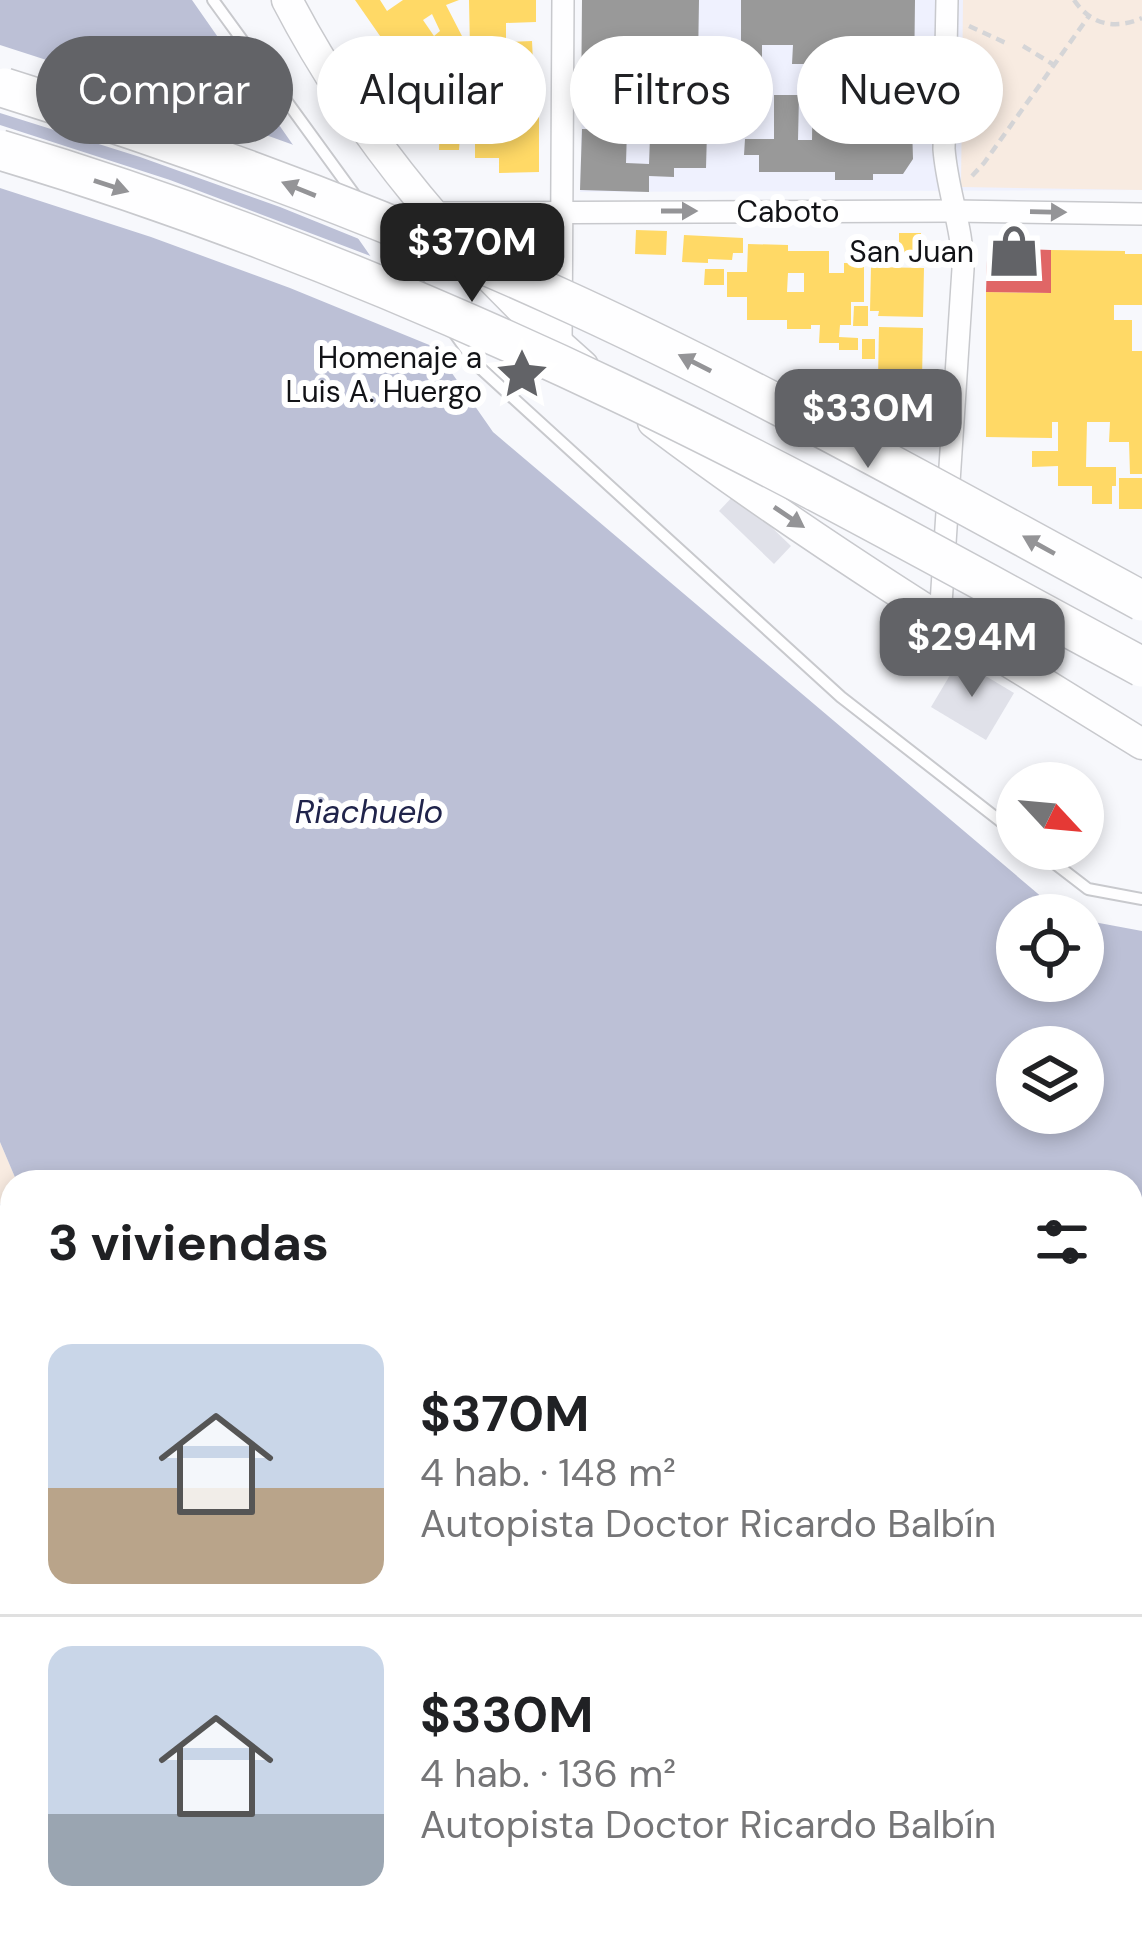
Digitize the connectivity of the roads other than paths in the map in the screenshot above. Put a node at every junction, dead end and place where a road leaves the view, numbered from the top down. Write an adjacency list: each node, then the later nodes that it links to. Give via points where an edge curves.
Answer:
1 (213, 0): 18 (lane, via 478,366 841,697)
2 (286, 0): 9 (main road, via 384,155)
3 (563, 0): 7 (street)
4 (947, 0): 8 (street, via 944,149)
5 (5, 88): 13 (highway, one-way to 5, bridge, via 553,294 267,176)
6 (0, 150): 16 (highway, one-way to 16, bridge, via 162,202 450,315 769,468)
7 (562, 211): 8 (street, Caboto, one-way to 8); 9 (street, Caboto); 11 (street)
8 (954, 211): 10 (street, Caboto, one-way to 10); 12 (street, via 963,269)
9 (434, 213): 11 (main road)
10 (1142, 214)
11 (561, 346): 12 (main road); 14 (main road, one-way to 14, via 706,462)
12 (945, 548): 14 (street); 15 (main road)
13 (1142, 601)
14 (940, 619): 17 (main road)
15 (1142, 656)
16 (1142, 667)
17 (1142, 744)
18 (996, 818)
19 (1063, 870): 20 (lane, via 1088,889)
20 (1142, 899)

